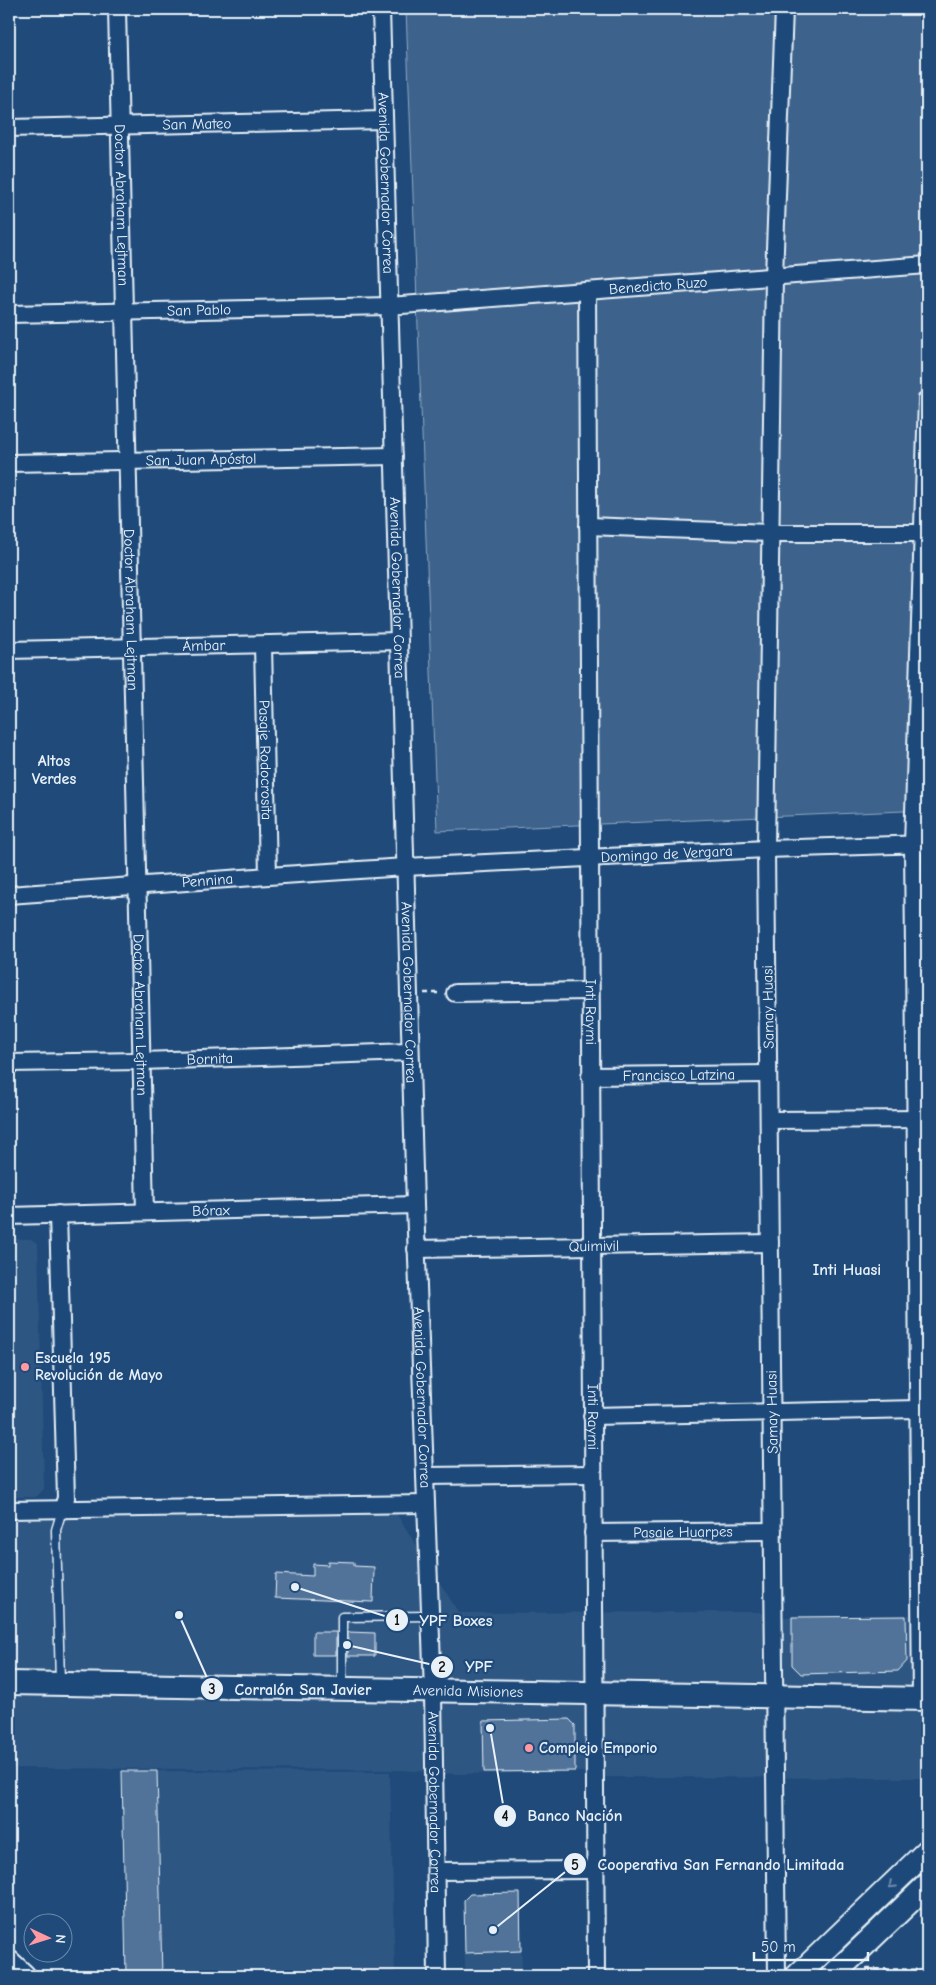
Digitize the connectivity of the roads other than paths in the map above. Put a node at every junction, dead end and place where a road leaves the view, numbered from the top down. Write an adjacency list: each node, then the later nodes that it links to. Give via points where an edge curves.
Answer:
1 (117, 9): 5 (street, Doctor Abraham Lejtman)
2 (381, 9): 4 (street, Avenida Gobernador Correa)
3 (784, 9): 8 (street, Samay Huasi)
4 (384, 120): 5 (street, San Mateo); 10 (street, Avenida Gobernador Correa)
5 (119, 125): 6 (street, San Mateo); 11 (street, Doctor Abraham Lejtman)
6 (9, 128)
7 (927, 265): 8 (street, Benedicto Ruzo)
8 (774, 276): 9 (street, Benedicto Ruzo); 18 (street, Samay Huasi)
9 (587, 291): 10 (street, Benedicto Ruzo); 17 (street, Inti Raymi)
10 (389, 306): 11 (street, San Pablo); 14 (street, Avenida Gobernador Correa)
11 (124, 312): 12 (street, San Pablo); 15 (street, Doctor Abraham Lejtman)
12 (9, 314)
13 (927, 400): 19 (street)
14 (394, 456): 15 (street, San Juan Apóstol); 20 (street, Avenida Gobernador Correa)
15 (127, 460): 16 (street, San Juan Apóstol); 22 (street, Doctor Abraham Lejtman)
16 (9, 462)
17 (588, 526): 18 (street); 26 (street, Inti Raymi)
18 (770, 533): 19 (street); 25 (street, Samay Huasi)
19 (926, 533): 24 (street)
20 (399, 641): 21 (street, Ámbar); 27 (street, Avenida Gobernador Correa)
21 (263, 645): 22 (street, Ámbar); 28 (street, Pasaje Rodocrosita)
22 (132, 648): 23 (street, Ámbar); 29 (street, Doctor Abraham Lejtman)
23 (9, 650)
24 (920, 844): 25 (street, Domingo de Vergara); 38 (street)
25 (766, 849): 26 (street, Domingo de Vergara); 36 (street, Samay Huasi)
26 (589, 858): 27 (street, Domingo de Vergara); 31 (street, Inti Raymi)
27 (405, 868): 28 (street, Pennina); 33 (street, Avenida Gobernador Correa)
28 (268, 876): 29 (street, Pennina)
29 (137, 886): 30 (street, Pennina); 34 (street, Doctor Abraham Lejtman)
30 (9, 895)
31 (590, 991): 32 (street); 37 (street, Inti Raymi)
32 (455, 993)
33 (410, 1052): 34 (street, Bornita); 40 (street, Avenida Gobernador Correa)
34 (141, 1061): 35 (street, Bornita); 41 (street, Doctor Abraham Lejtman)
35 (9, 1063)
36 (768, 1074): 37 (street, Francisco Latzina); 39 (street, Samay Huasi)
37 (590, 1076): 45 (street, Inti Raymi)
38 (921, 1119): 39 (street); 47 (street)
39 (769, 1120): 44 (street, Samay Huasi)
40 (415, 1204): 41 (street, Bórax); 46 (street, Avenida Gobernador Correa)
41 (145, 1212): 42 (street, Bórax)
42 (58, 1214): 43 (street, Bórax); 54 (street, via 66,1498)
43 (9, 1216)
44 (770, 1243): 45 (street, Quimivil); 48 (street, Samay Huasi)
45 (591, 1246): 46 (street, Quimivil); 49 (street, Inti Raymi)
46 (416, 1249): 51 (street, Avenida Gobernador Correa)
47 (918, 1409): 48 (street); 64 (street)
48 (772, 1412): 49 (street); 55 (street, Samay Huasi)
49 (592, 1416): 50 (street, Inti Raymi)
50 (593, 1474): 51 (street); 56 (street, Inti Raymi)
51 (425, 1476): 52 (street, Avenida Gobernador Correa)
52 (426, 1504): 54 (street); 57 (street, Avenida Gobernador Correa)
53 (9, 1510): 54 (street)
54 (62, 1510): 59 (lane, via 56,1530)
55 (773, 1531): 56 (street, Pasaje Huarpes); 63 (street, Samay Huasi)
56 (593, 1533): 62 (street, Inti Raymi)
57 (431, 1616): 60 (lane, via 342,1617); 61 (street, Avenida Gobernador Correa)
58 (9, 1683): 59 (main road, Avenida Misiones)
59 (60, 1684): 60 (main road, Avenida Misiones)
60 (342, 1690): 61 (main road, Avenida Misiones)
61 (433, 1692): 62 (main road, Avenida Misiones); 67 (street, Avenida Gobernador Correa)
62 (594, 1693): 63 (main road, Avenida Misiones); 66 (street, Inti Raymi)
63 (774, 1697): 64 (main road, Avenida Misiones); 74 (street, Samay Huasi)
64 (924, 1699)
65 (927, 1851): 75 (main road, one-way to 75)
66 (595, 1870): 67 (street); 73 (street, Inti Raymi)
67 (436, 1871): 72 (street, Avenida Gobernador Correa)
68 (927, 1885): 70 (main road)
69 (9, 1962): 71 (main road)
70 (836, 1973)
71 (24, 1976)
72 (437, 1976)
73 (596, 1976)
74 (777, 1976)
75 (797, 1976)

